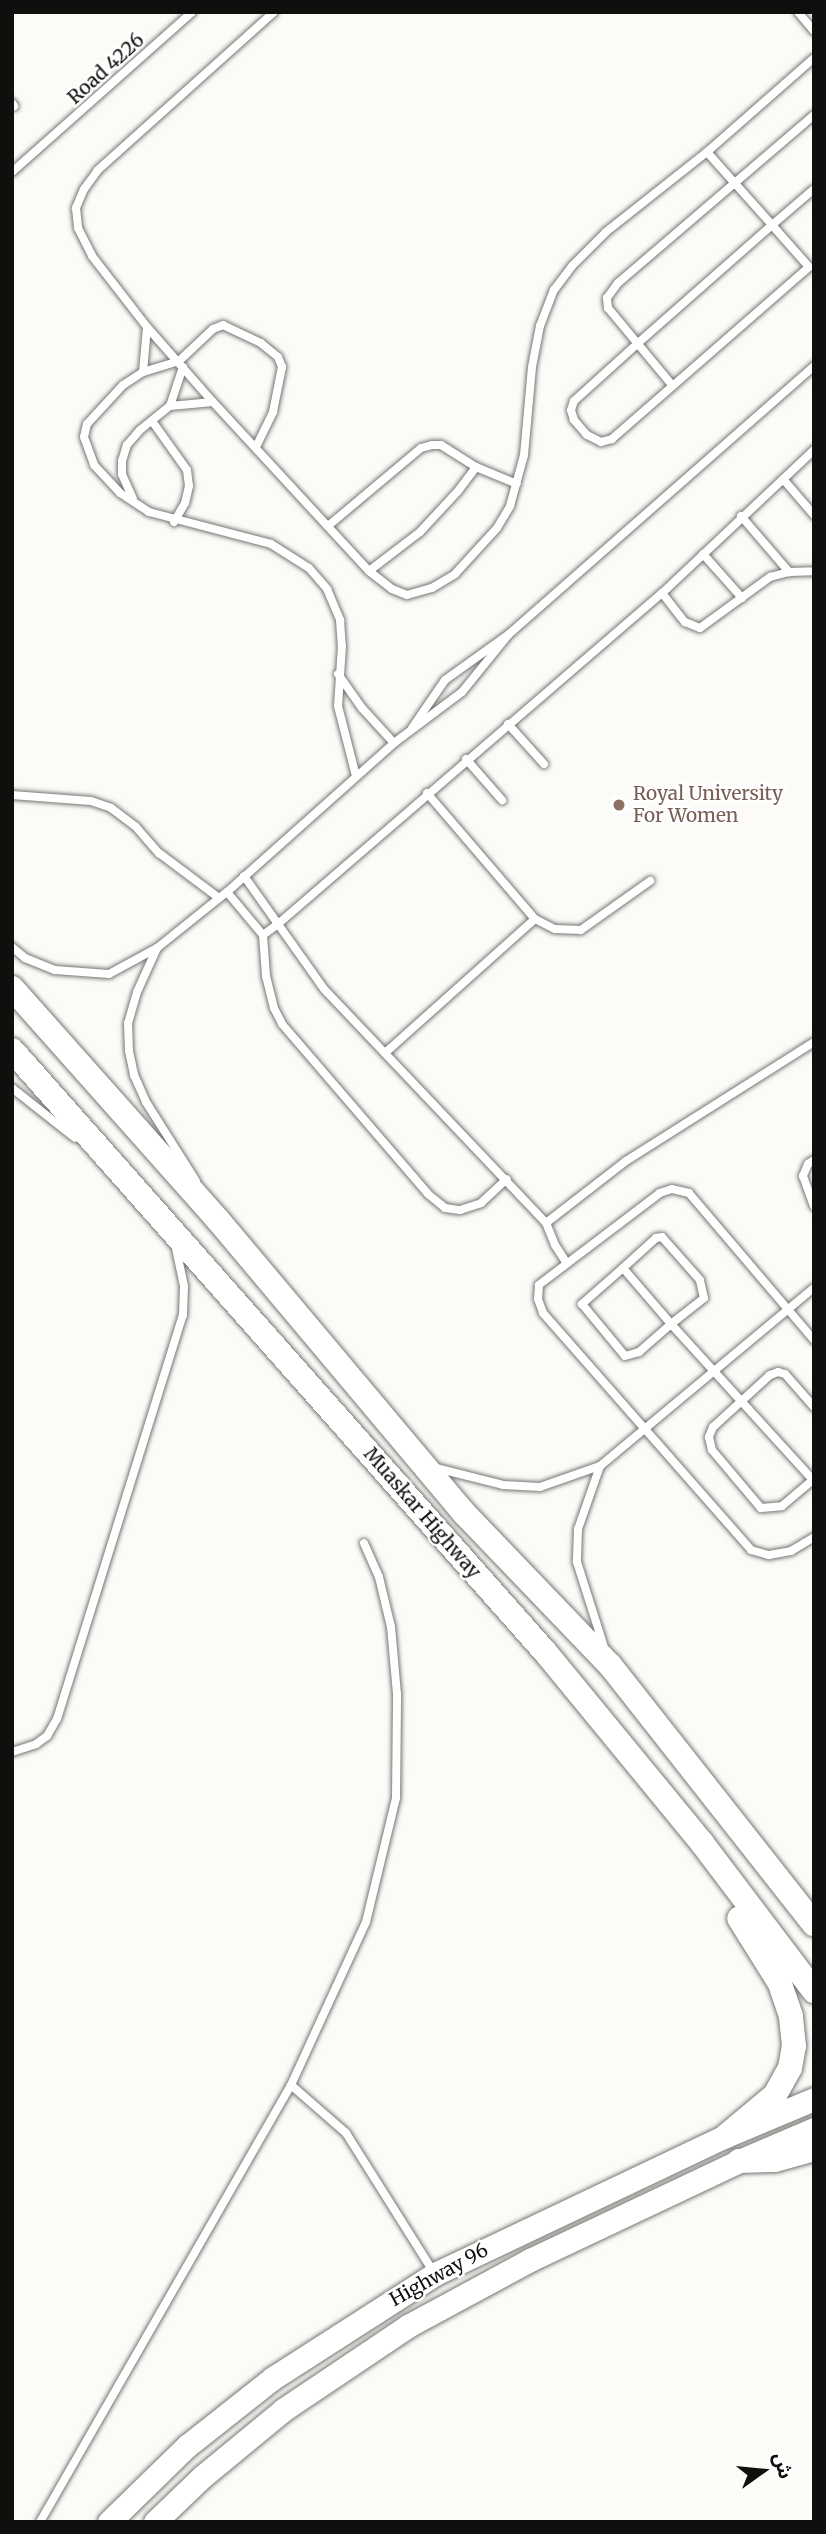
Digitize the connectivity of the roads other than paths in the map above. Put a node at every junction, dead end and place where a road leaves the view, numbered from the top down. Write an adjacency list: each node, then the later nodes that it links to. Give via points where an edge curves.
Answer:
1 (192, 12): 8 (lane, Road 4226)
2 (274, 12): 13 (lane, via 98,170 76,208 82,239)
3 (798, 12): 4 (lane)
4 (814, 31)
5 (814, 58): 7 (lane)
6 (814, 115): 9 (lane)
7 (707, 152): 9 (lane); 26 (lane, via 606,232 554,290 537,340)
8 (12, 172)
9 (736, 184): 11 (lane); 14 (lane, via 618,283 607,298 608,308)
10 (814, 189): 11 (lane)
11 (772, 226): 12 (lane); 14 (lane)
12 (811, 264): 18 (lane)
13 (147, 327): 15 (lane); 17 (lane)
14 (637, 344): 18 (lane); 18 (lane, via 574,401 574,420 601,442 612,439)
15 (181, 364): 17 (lane); 19 (lane); 20 (lane); 22 (lane, via 213,329 223,325 261,343 278,357 282,367 273,412)
16 (814, 366): 38 (lane)
17 (143, 372): 27 (lane, via 97,410 86,424 84,437 94,465)
18 (672, 385)
19 (213, 402): 20 (lane); 22 (lane)
20 (170, 407): 21 (lane)
21 (152, 421): 27 (lane, via 127,446 122,461 122,474); 30 (lane, via 187,470 185,503)
22 (256, 447): 31 (lane)
23 (814, 450): 25 (lane)
24 (476, 467): 26 (lane); 31 (lane, via 441,445 421,449); 33 (lane, via 420,532)
25 (783, 479): 28 (lane); 29 (lane)
26 (517, 484): 33 (lane, via 510,506 475,556 432,589 407,595)
27 (134, 501): 30 (lane)
28 (814, 515)
29 (741, 516): 32 (lane); 35 (lane)
30 (174, 522): 39 (lane, via 271,544 309,568 327,589 340,620)
31 (328, 526): 33 (lane)
32 (703, 554): 36 (lane); 37 (lane)
33 (369, 571)
34 (814, 571): 35 (lane)
35 (789, 572): 37 (lane, via 770,577)
36 (662, 593): 37 (lane, via 685,622 700,628); 40 (lane)
37 (742, 598)
38 (509, 634): 41 (lane, via 462,692); 41 (lane, via 446,680)
39 (338, 674): 42 (lane); 45 (lane, via 338,706)
40 (508, 724): 43 (lane); 44 (lane)
41 (410, 732): 42 (lane)
42 (394, 743): 45 (lane)
43 (466, 759): 46 (lane); 48 (lane)
44 (544, 764)
45 (356, 776): 49 (lane)
46 (428, 793): 53 (lane); 54 (lane)
47 (12, 796): 52 (lane, via 91,801 111,808 159,853)
48 (502, 800)
49 (244, 876): 51 (lane); 54 (lane)
50 (650, 881): 53 (lane, via 581,930 555,929)
51 (227, 892): 52 (lane); 55 (lane)
52 (219, 898): 57 (lane)
53 (535, 919): 61 (lane)
54 (278, 924): 55 (lane); 61 (lane, via 324,989)
55 (263, 935): 64 (lane, via 266,976 282,1024 428,1194 445,1208 460,1210 481,1203)
56 (12, 947): 57 (lane, via 25,958 55,970 109,974)
57 (157, 948): 67 (lane, via 128,1023 134,1075)
58 (12, 988): 67 (main road, Muaskar Highway)
59 (814, 1042): 68 (lane, via 626,1161)
60 (12, 1050): 65 (main road, Muaskar Highway)
61 (386, 1053): 64 (lane)
62 (12, 1088): 65 (lane)
63 (814, 1160): 66 (lane, via 803,1176)
64 (507, 1179): 68 (lane)
65 (133, 1187): 69 (main road, Muaskar Highway)
66 (814, 1206)
67 (218, 1220): 80 (main road, Muaskar Highway)
68 (547, 1223): 70 (lane)
69 (173, 1231): 86 (lane, via 184,1286 183,1315 57,1719 41,1740); 87 (main road, Muaskar Highway, via 537,1643)
70 (566, 1262): 73 (lane, via 660,1193 672,1189 689,1193); 79 (lane, via 539,1285 543,1313)
71 (623, 1268): 74 (lane); 74 (lane, via 656,1238 666,1239 704,1288 704,1298); 74 (lane, via 582,1304 625,1356)
72 (814, 1288): 73 (lane)
73 (788, 1311): 75 (lane); 76 (lane)
74 (671, 1324): 76 (lane)
75 (814, 1340)
76 (716, 1372): 77 (lane); 79 (lane)
77 (741, 1401): 78 (lane, via 778,1372); 82 (lane); 82 (lane, via 713,1427 709,1437 712,1450 761,1508 782,1506)
78 (814, 1407)
79 (646, 1427): 81 (lane); 83 (lane, via 751,1550 769,1555 791,1550)
80 (423, 1464): 81 (lane, via 503,1485 540,1488); 85 (main road, Muaskar Highway)
81 (600, 1466): 85 (lane, via 578,1529 576,1562)
82 (813, 1479)
83 (814, 1537)
84 (364, 1543): 90 (lane, via 379,1577 391,1627 397,1694 396,1798 366,1922)
85 (610, 1665): 88 (main road, Muaskar Highway)
86 (12, 1752)
87 (702, 1843): 89 (main road, Muaskar Highway); 93 (main road, via 725,1899 779,1982 794,2030 790,2068 775,2095)
88 (814, 1924)
89 (814, 1991)
90 (291, 2085): 96 (lane, via 346,2133); 97 (lane)
91 (814, 2099): 93 (street, Highway 96)
92 (814, 2129): 95 (street, Highway 96)
93 (726, 2136): 96 (street, Highway 96)
94 (814, 2149): 95 (main road, via 775,2160)
95 (739, 2161): 99 (street, Highway 96, via 530,2260 408,2326 283,2410)
96 (435, 2274): 98 (street, Highway 96, via 273,2378 187,2446)
97 (40, 2522)
98 (109, 2522)
99 (155, 2522)

